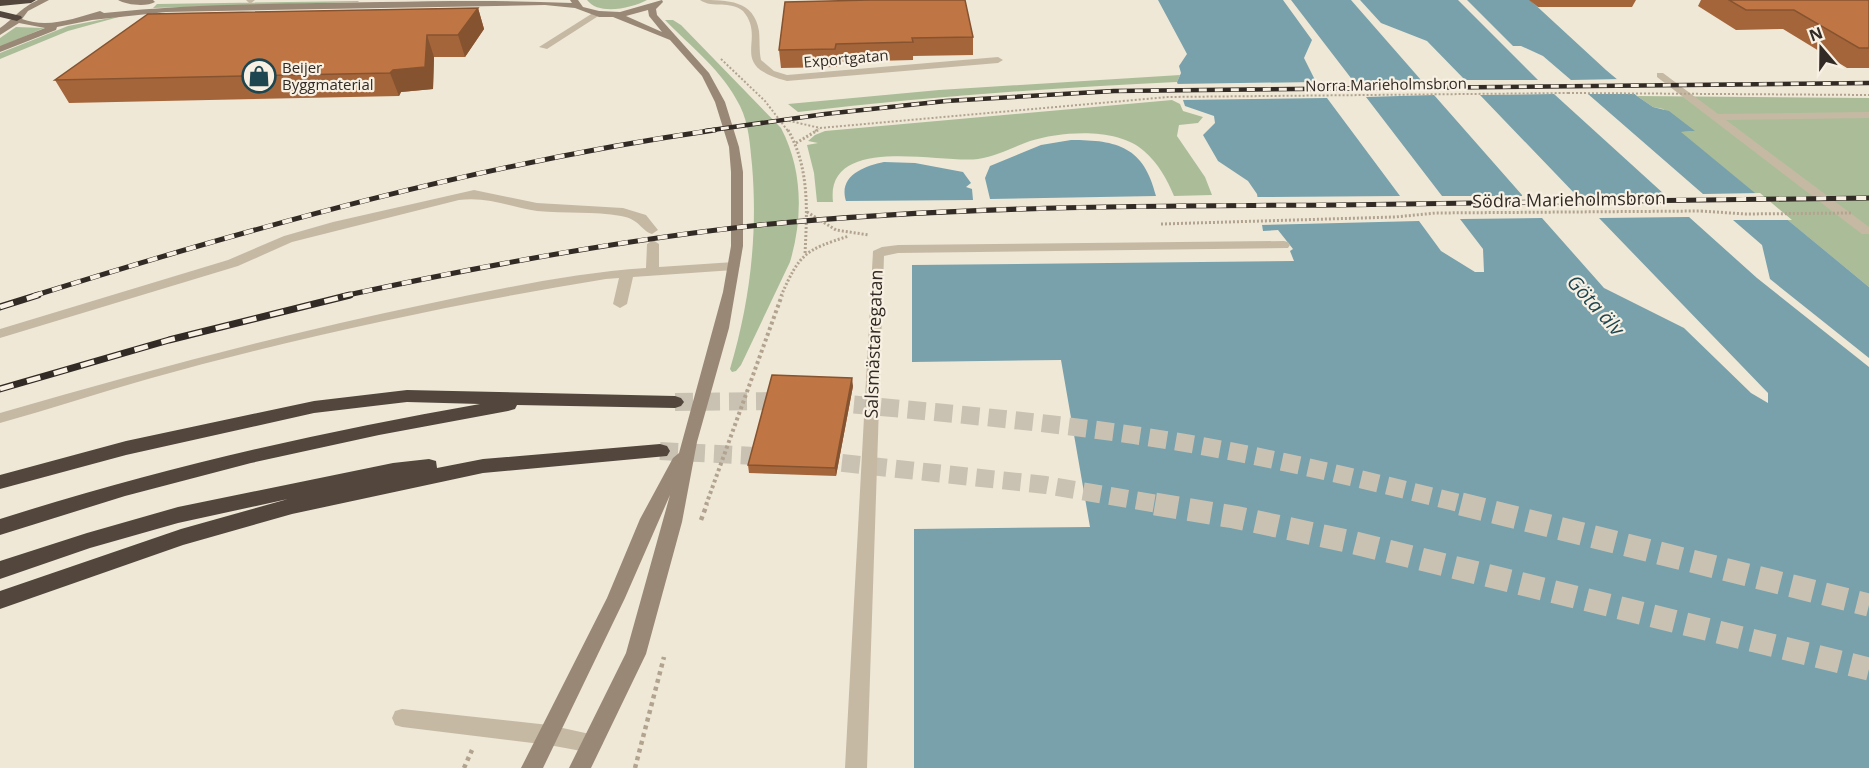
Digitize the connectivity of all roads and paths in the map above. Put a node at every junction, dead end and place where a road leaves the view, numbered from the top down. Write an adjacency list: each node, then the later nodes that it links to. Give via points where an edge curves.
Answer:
1 (31, 0): 9 (highway)
2 (45, 0): 15 (street, via 25,9)
3 (123, 0): 4 (street); 14 (street, via 113,9)
4 (251, 0): 5 (street)
5 (283, 0)
6 (704, 0): 7 (lane)
7 (733, 0): 22 (lane, Exportgatan, via 747,9 753,21 753,57 761,69 773,76)
8 (660, 1): 13 (street, via 636,11); 18 (street, via 652,9 653,16)
9 (0, 3)
10 (575, 3): 11 (street); 14 (street, via 166,9)
11 (599, 13): 13 (street); 19 (lane)
12 (0, 14): 15 (highway)
13 (610, 14): 18 (street)
14 (92, 17): 16 (street)
15 (18, 19): 16 (street, via 37,24); 17 (street)
16 (70, 22): 20 (street)
17 (0, 32)
18 (675, 42): 41 (street, via 715,88 728,123 737,172)
19 (544, 48)
20 (0, 49)
21 (719, 57): 27 (path)
22 (998, 60)
23 (1660, 75): 26 (lane)
24 (1869, 95): 28 (path, Norra Marieholmsbron, bridge, via 1168,97)
25 (1869, 116): 26 (lane)
26 (1716, 117): 35 (lane)
27 (781, 119): 28 (path); 29 (path)
28 (819, 128): 29 (path)
29 (796, 143): 31 (path, via 805,169)
30 (1701, 211): 32 (path, Södra Marieholmsbron); 33 (path, bridge)
31 (807, 212): 36 (path, via 831,229); 40 (path)
32 (1436, 213)
33 (1852, 213)
34 (652, 230): 45 (lane, via 642,218 623,212 537,207 484,196 459,196 288,239 233,263)
35 (1866, 231)
36 (850, 235): 37 (path); 40 (path)
37 (872, 235)
38 (653, 244): 42 (lane)
39 (1284, 245): 64 (lane, Salsmästaregatan, via 898,249 878,254)
40 (805, 254): 53 (path, via 792,272 776,311)
41 (734, 267): 42 (lane); 49 (street, via 722,328)
42 (652, 270): 43 (lane)
43 (627, 273): 44 (lane); 48 (lane, via 521,289 342,326 146,375)
44 (620, 304)
45 (0, 334)
46 (547, 398): 47 (highway); 52 (highway, via 407,396 314,407 126,448); 54 (highway, via 288,447 82,501)
47 (675, 402)
48 (0, 418)
49 (690, 442): 59 (street, via 649,519 616,598); 60 (street, via 674,522 636,654)
50 (660, 451): 51 (highway)
51 (547, 460): 55 (highway, via 485,460 393,470 178,515); 56 (highway, via 483,466 292,506 171,540)
52 (0, 482)
53 (700, 523)
54 (0, 527)
55 (0, 570)
56 (0, 600)
57 (667, 646): 63 (path)
58 (402, 718): 59 (lane)
59 (549, 735): 60 (lane); 61 (street)
60 (592, 743): 62 (street)
61 (532, 768)
62 (580, 768)
63 (635, 768)
64 (856, 768)

